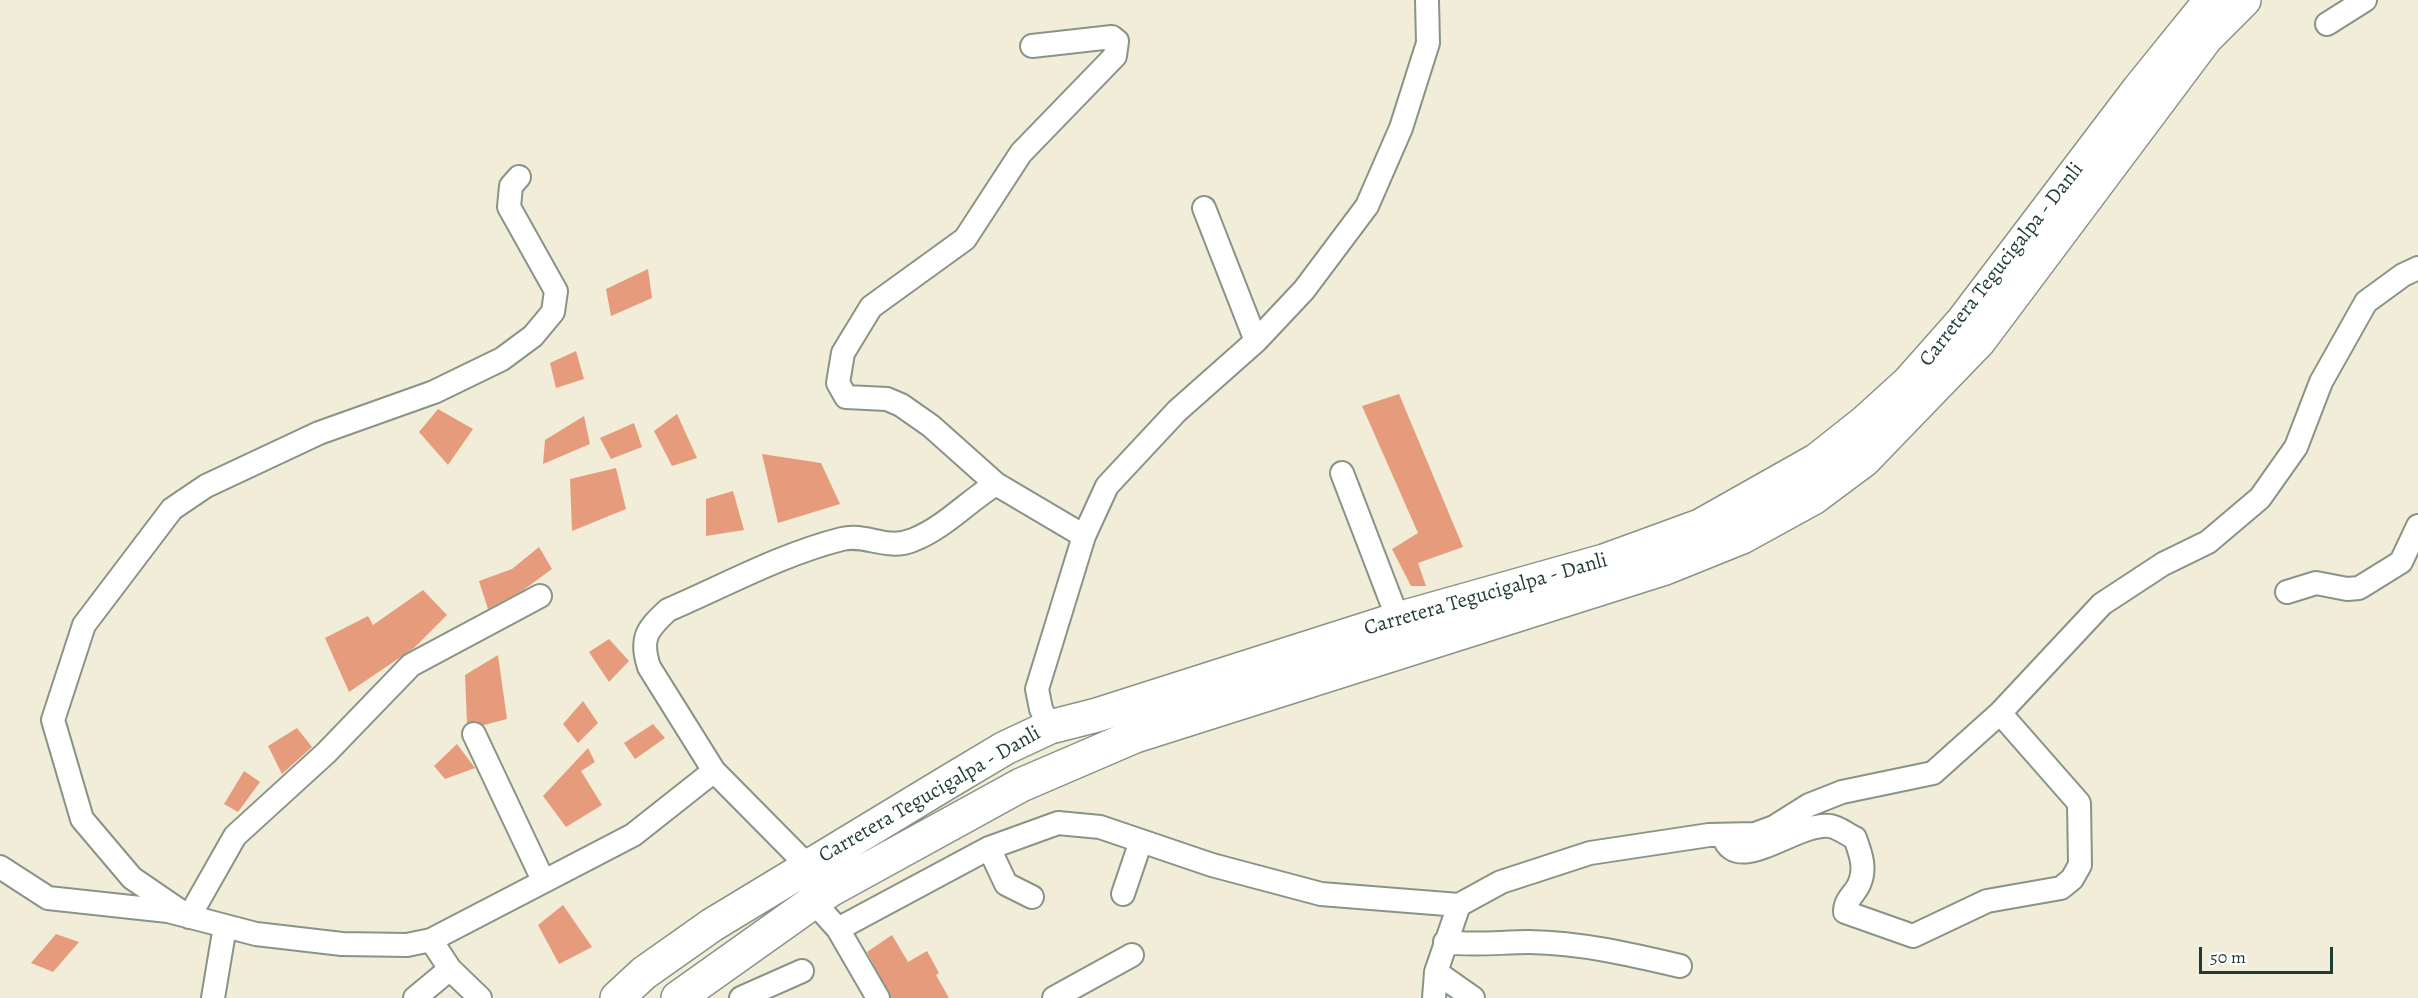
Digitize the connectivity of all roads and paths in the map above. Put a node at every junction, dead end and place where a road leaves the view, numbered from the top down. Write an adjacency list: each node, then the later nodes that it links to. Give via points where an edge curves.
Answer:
1 (1427, 0): 10 (street, via 1428,43 1401,128 1367,206 1304,290)
2 (2211, 0): 17 (highway, Carretera Tegucigalpa - Danli, via 1963,321 1909,382 1816,460 1700,526 1604,561)
3 (2244, 0): 22 (highway, Carretera Tegucigalpa - Danli, via 2206,38 1979,341 1864,460 1813,498 1742,537 1665,568 1135,736)
4 (2365, 0): 5 (street)
5 (2327, 24)
6 (1032, 46): 12 (street, via 1112,37 1117,41 1115,56 1021,153 965,239 871,306 843,353 838,372 838,383 846,397 887,399 901,405 931,426)
7 (519, 177): 35 (street, via 511,186 509,207 556,291 553,312 534,336 502,359 434,392 319,433 206,486 172,509 84,625 53,720 82,819 132,878)
8 (1204, 208): 10 (street)
9 (2418, 268): 18 (street, via 2366,302 2321,382 2296,447 2260,498 2208,542 2163,564 2102,604)
10 (1256, 341): 14 (street, via 1177,411 1107,486)
11 (1342, 474): 17 (street)
12 (996, 484): 14 (street); 23 (street, via 930,533 910,542 880,544 845,538 668,610 656,621 644,640 649,667)
13 (2418, 526): 15 (street, via 2401,562 2359,588 2316,583)
14 (1084, 536): 19 (street, via 1037,689 1041,710)
15 (2287, 592)
16 (540, 596): 35 (street, via 411,665 326,753 235,836)
17 (1398, 619): 19 (highway, Carretera Tegucigalpa - Danli)
18 (2000, 713): 25 (street, via 1933,773 1842,792 1755,834); 25 (street, via 2079,803 2080,865 2061,888 1987,901 1913,936 1845,912 1845,903 1860,882 1863,860 1856,838 1830,826 1797,831 1751,853 1736,853 1726,845)
19 (1050, 727): 21 (highway, Carretera Tegucigalpa - Danli); 22 (highway, via 1043,735 1044,751)
20 (474, 734): 30 (street)
21 (1005, 748): 24 (highway, via 1020,754 1029,765 1028,778); 28 (highway, Carretera Tegucigalpa - Danli)
22 (1067, 766): 24 (highway, Carretera Tegucigalpa - Danli)
23 (714, 771): 28 (street); 30 (street, via 633,835)
24 (1021, 785): 33 (highway, Carretera Tegucigalpa - Danli)
25 (1723, 835): 34 (street, via 1590,853 1501,882)
26 (1140, 841): 27 (street, via 1100,828 1058,823); 31 (street); 34 (street, via 1321,894)
27 (989, 848): 32 (street, via 1006,884); 37 (street)
28 (808, 866): 40 (highway, Carretera Tegucigalpa - Danli)
29 (0, 867): 35 (street, via 48,898 168,911)
30 (543, 880): 38 (street)
31 (1123, 894)
32 (1032, 897)
33 (813, 901): 37 (street); 47 (highway, Carretera Tegucigalpa - Danli)
34 (1459, 905): 39 (street)
35 (189, 917): 36 (street)
36 (225, 926): 38 (street, via 256,934 342,944 407,945); 48 (street)
37 (838, 929): 53 (street)
38 (431, 940): 43 (street)
39 (1445, 942): 42 (street, via 1593,946); 45 (street)
40 (682, 947): 46 (highway, Carretera Tegucigalpa - Danli); 47 (highway, via 678,960 682,975)
41 (1132, 955): 54 (street)
42 (1680, 966)
43 (450, 969): 49 (street); 50 (street)
44 (802, 971): 52 (street)
45 (1436, 972): 55 (street); 56 (street)
46 (653, 987): 51 (highway, Carretera Tegucigalpa - Danli)
47 (695, 993)
48 (213, 998)
49 (415, 998)
50 (480, 998)
51 (617, 998)
52 (741, 998)
53 (878, 998)
54 (1054, 998)
55 (1434, 998)
56 (1473, 998)

